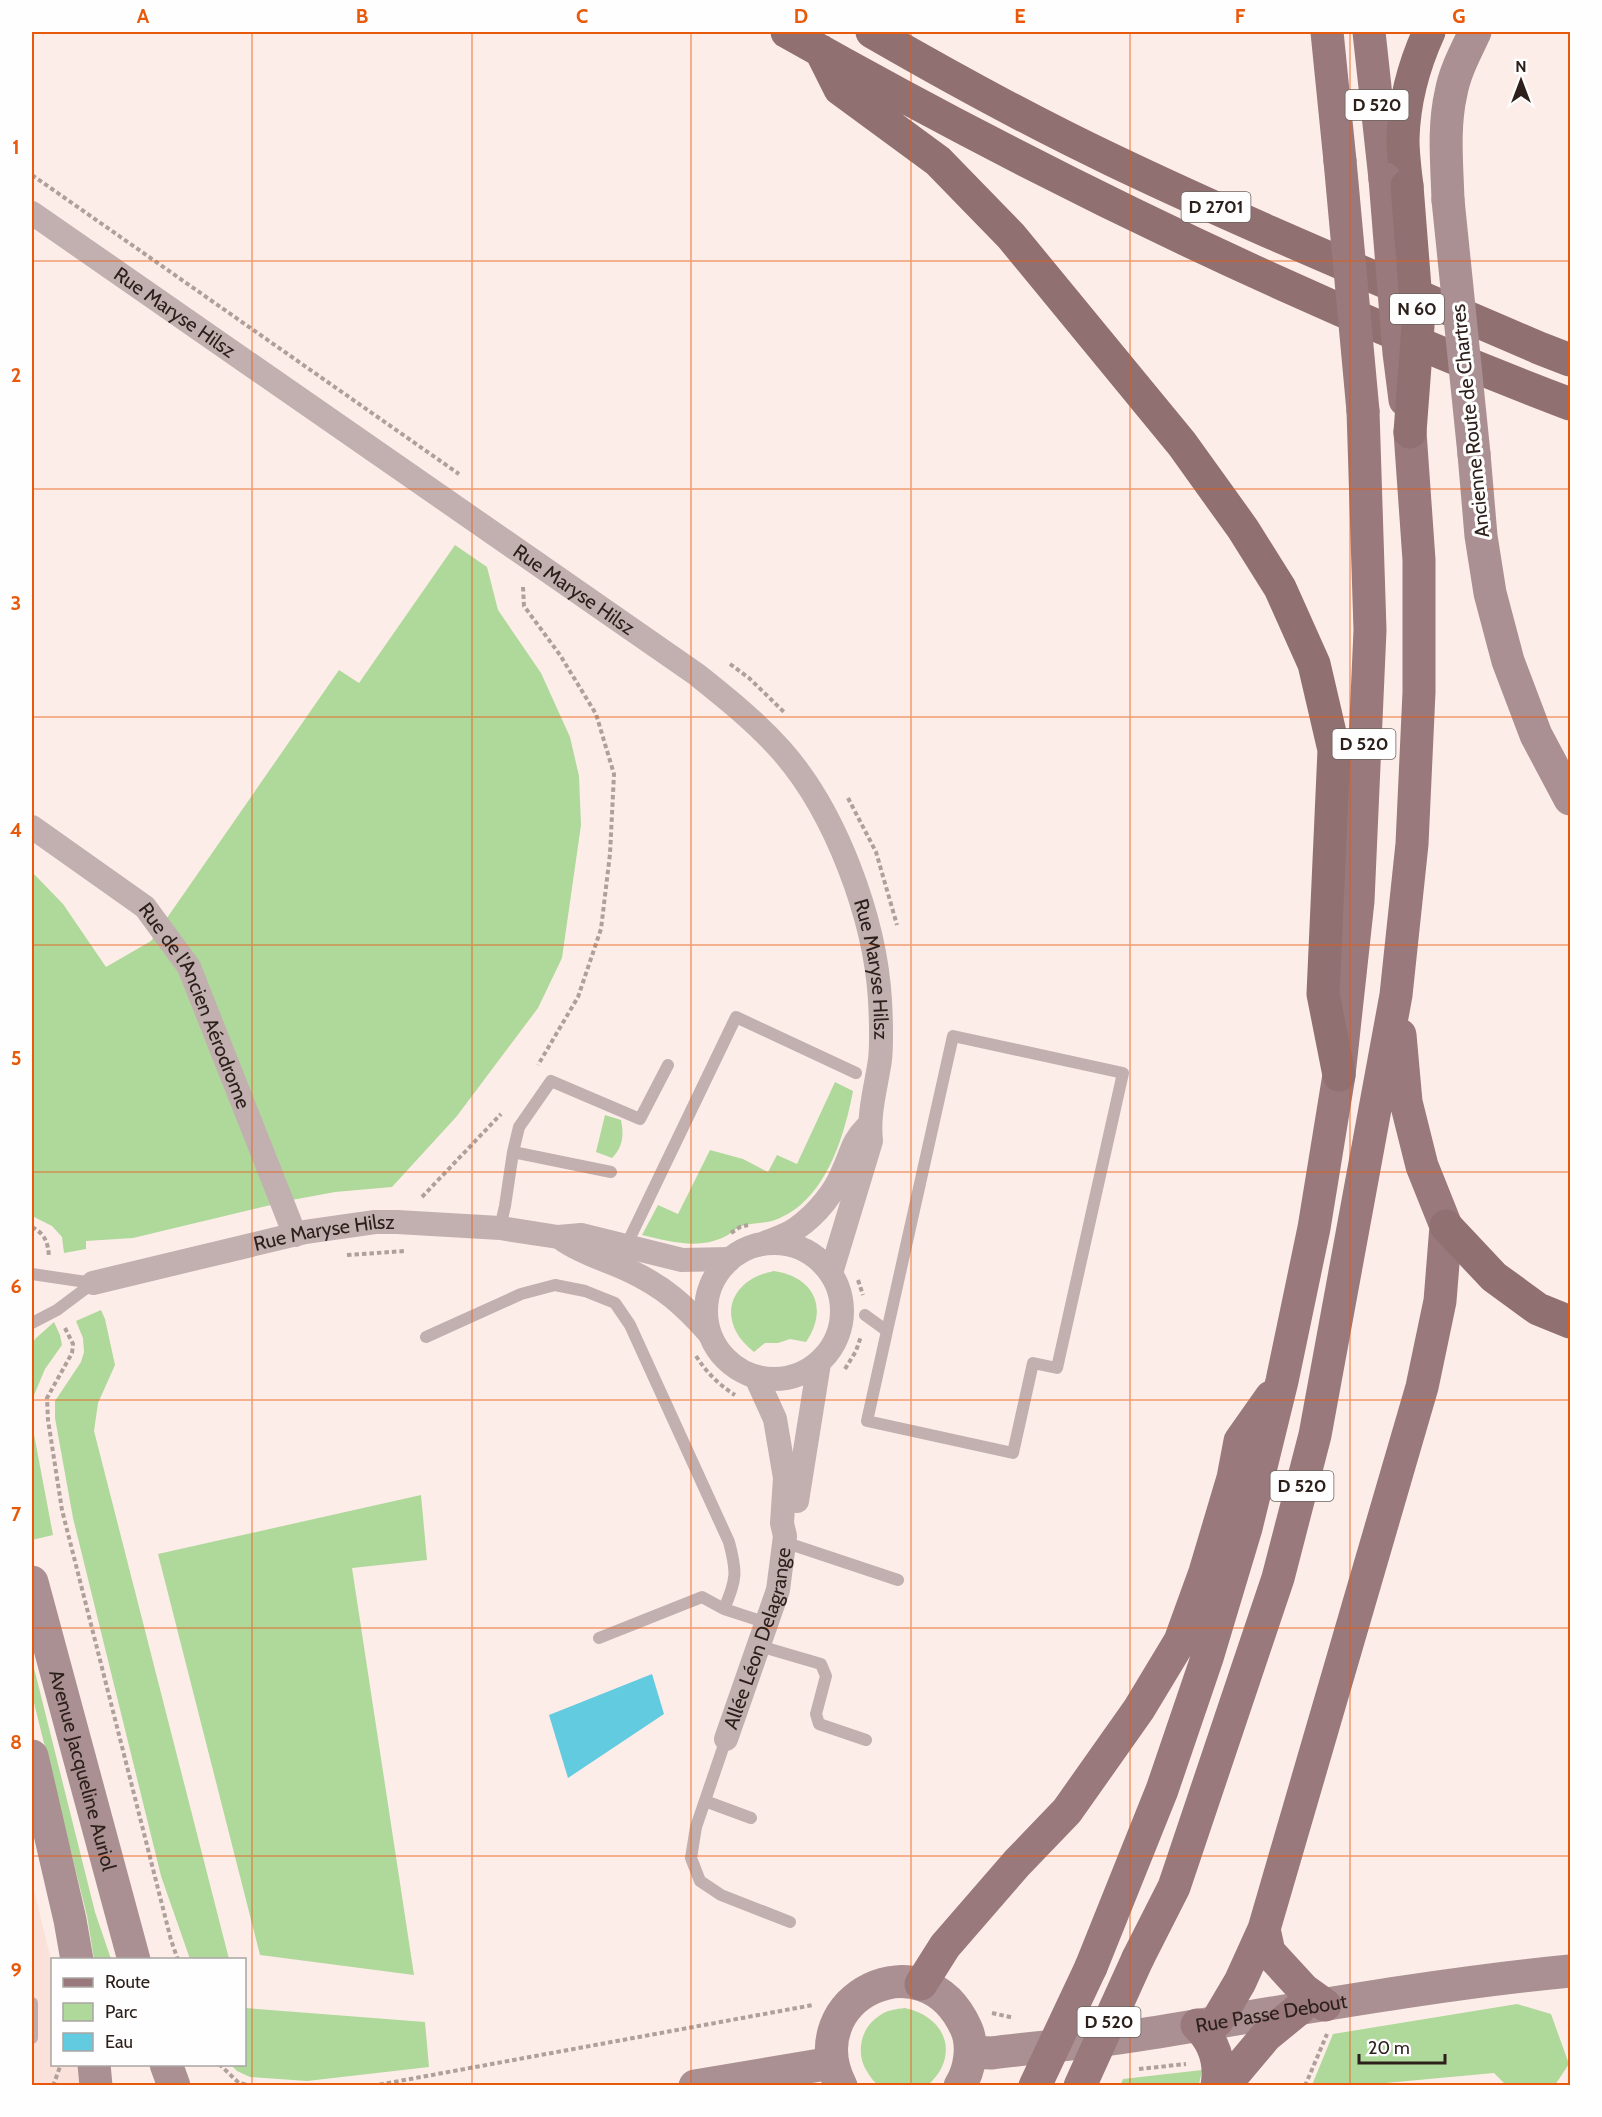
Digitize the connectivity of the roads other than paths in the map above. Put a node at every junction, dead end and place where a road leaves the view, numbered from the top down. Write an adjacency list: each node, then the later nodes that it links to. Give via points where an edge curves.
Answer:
1 (786, 32): 7 (highway, D 2701)
2 (872, 32): 10 (highway, D 2701, via 1110,159)
3 (1327, 32): 18 (main road, D 520, bridge, via 1363,411 1370,630 1358,901)
4 (1369, 32): 8 (main road, D 520)
5 (1429, 32): 8 (highway, via 1407,96)
6 (1475, 32): 13 (main road, Ancienne Route de Chartres, bridge, via 1451,92 1446,136 1448,200 1481,536 1490,593 1508,661 1536,735)
7 (821, 51): 11 (highway, D 2701, via 1131,214 1314,299); 18 (highway, via 840,89 938,161 1011,236 1182,444 1280,588 1314,664 1334,750 1323,994)
8 (1396, 182): 12 (highway, N 60, bridge, via 1418,326)
9 (32, 215): 19 (street, Rue Maryse Hilsz, via 696,674 747,715 782,751 831,827 870,929 880,1000 880,1057)
10 (1570, 360)
11 (1570, 404)
12 (1410, 432): 15 (main road, D 520, via 1419,560 1419,692 1412,844)
13 (1570, 799)
14 (32, 827): 25 (street, Rue de l'Ancien Aérodrome, via 145,907 189,967)
15 (1396, 995): 22 (main road, via 1406,1102 1422,1166); 72 (main road, D 520, bridge, via 1315,1435 1278,1578 1174,1887)
16 (668, 1065): 20 (lane, via 640,1119 551,1081 519,1127)
17 (856, 1073): 27 (lane, via 736,1017)
18 (1339, 1075): 40 (main road, D 520, via 1314,1228)
19 (869, 1124): 24 (street, Rue Maryse Hilsz, via 856,1138 844,1171 828,1198 813,1215 796,1229); 29 (street, Rue Maryse Hilsz, via 871,1141)
20 (513, 1152): 21 (lane); 23 (lane)
21 (611, 1172)
22 (1446, 1226): 33 (highway, via 1494,1277 1538,1309); 54 (main road, via 1440,1301 1422,1387)
23 (500, 1228): 25 (street, Rue Maryse Hilsz, via 375,1222); 26 (street, Rue Maryse Hilsz)
24 (761, 1233): 28 (street, via 745,1249); 29 (street, via 802,1248)
25 (295, 1235): 31 (street, Rue Maryse Hilsz)
26 (558, 1237): 27 (street, Rue Maryse Hilsz, via 581,1235); 37 (street, Rue Maryse Hilsz, via 670,1293 690,1311)
27 (626, 1246): 28 (street, Rue Maryse Hilsz, via 682,1260)
28 (726, 1248): 37 (street, via 708,1293)
29 (831, 1273): 38 (street, via 840,1291 843,1310)
30 (32, 1274): 31 (lane)
31 (93, 1283): 34 (lane)
32 (865, 1315): 35 (lane)
33 (1570, 1322)
34 (32, 1323)
35 (887, 1331): 35 (lane, via 867,1420 1013,1453 1034,1363 1057,1368 1123,1073 953,1035)
36 (426, 1337): 44 (lane, via 521,1294 555,1285 615,1303 630,1325 729,1542 736,1567)
37 (700, 1340): 39 (street, via 736,1368)
38 (830, 1369): 39 (street, via 778,1380); 41 (street, Allée Léon Delagrange, via 801,1467 794,1527)
39 (756, 1377): 41 (street, Allée Léon Delagrange, via 775,1419 785,1478)
40 (1282, 1381): 58 (main road, via 1240,1442 1205,1572 1180,1641 1067,1811 945,1946); 71 (main road, D 520, bridge, via 1246,1528 1162,1790 1090,1967)
41 (785, 1539): 42 (lane); 45 (street, Allée Léon Delagrange, via 778,1590)
42 (898, 1580)
43 (32, 1582): 56 (main road, Avenue Jacqueline Auriol)
44 (724, 1609): 45 (lane); 46 (lane, via 702,1598)
45 (767, 1623): 47 (street, Allée Léon Delagrange)
46 (600, 1638)
47 (759, 1646): 48 (street, Allée Léon Delagrange); 49 (lane, via 821,1664 826,1676 816,1714 819,1724)
48 (726, 1739): 51 (lane)
49 (866, 1740)
50 (32, 1756): 55 (main road)
51 (705, 1801): 52 (lane); 53 (lane, via 691,1858 700,1881 721,1895)
52 (751, 1818)
53 (790, 1922)
54 (1264, 1929): 60 (main road, via 1269,1952 1304,1990); 61 (main road, via 1240,1982)
55 (76, 1958)
56 (134, 1958)
57 (1570, 1971): 60 (main road, Rue Passe Debout)
58 (921, 1984): 63 (main road, via 943,1994 959,2012 969,2033); 66 (main road, via 898,1981 875,1986 854,1998 840,2017 832,2039)
59 (32, 2003): 62 (lane)
60 (1318, 2014): 61 (main road, Rue Passe Debout); 74 (main road, via 1266,2036)
61 (1207, 2023): 63 (main road, Rue Passe Debout, via 991,2053); 73 (main road, via 1215,2052)
62 (32, 2038)
63 (971, 2052): 70 (main road)
64 (94, 2066): 67 (main road)
65 (167, 2066): 68 (main road)
66 (836, 2074): 69 (main road)
67 (96, 2085)
68 (174, 2085)
69 (695, 2085)
70 (960, 2085)
71 (1035, 2085)
72 (1080, 2085)
73 (1217, 2085)
74 (1224, 2085)

